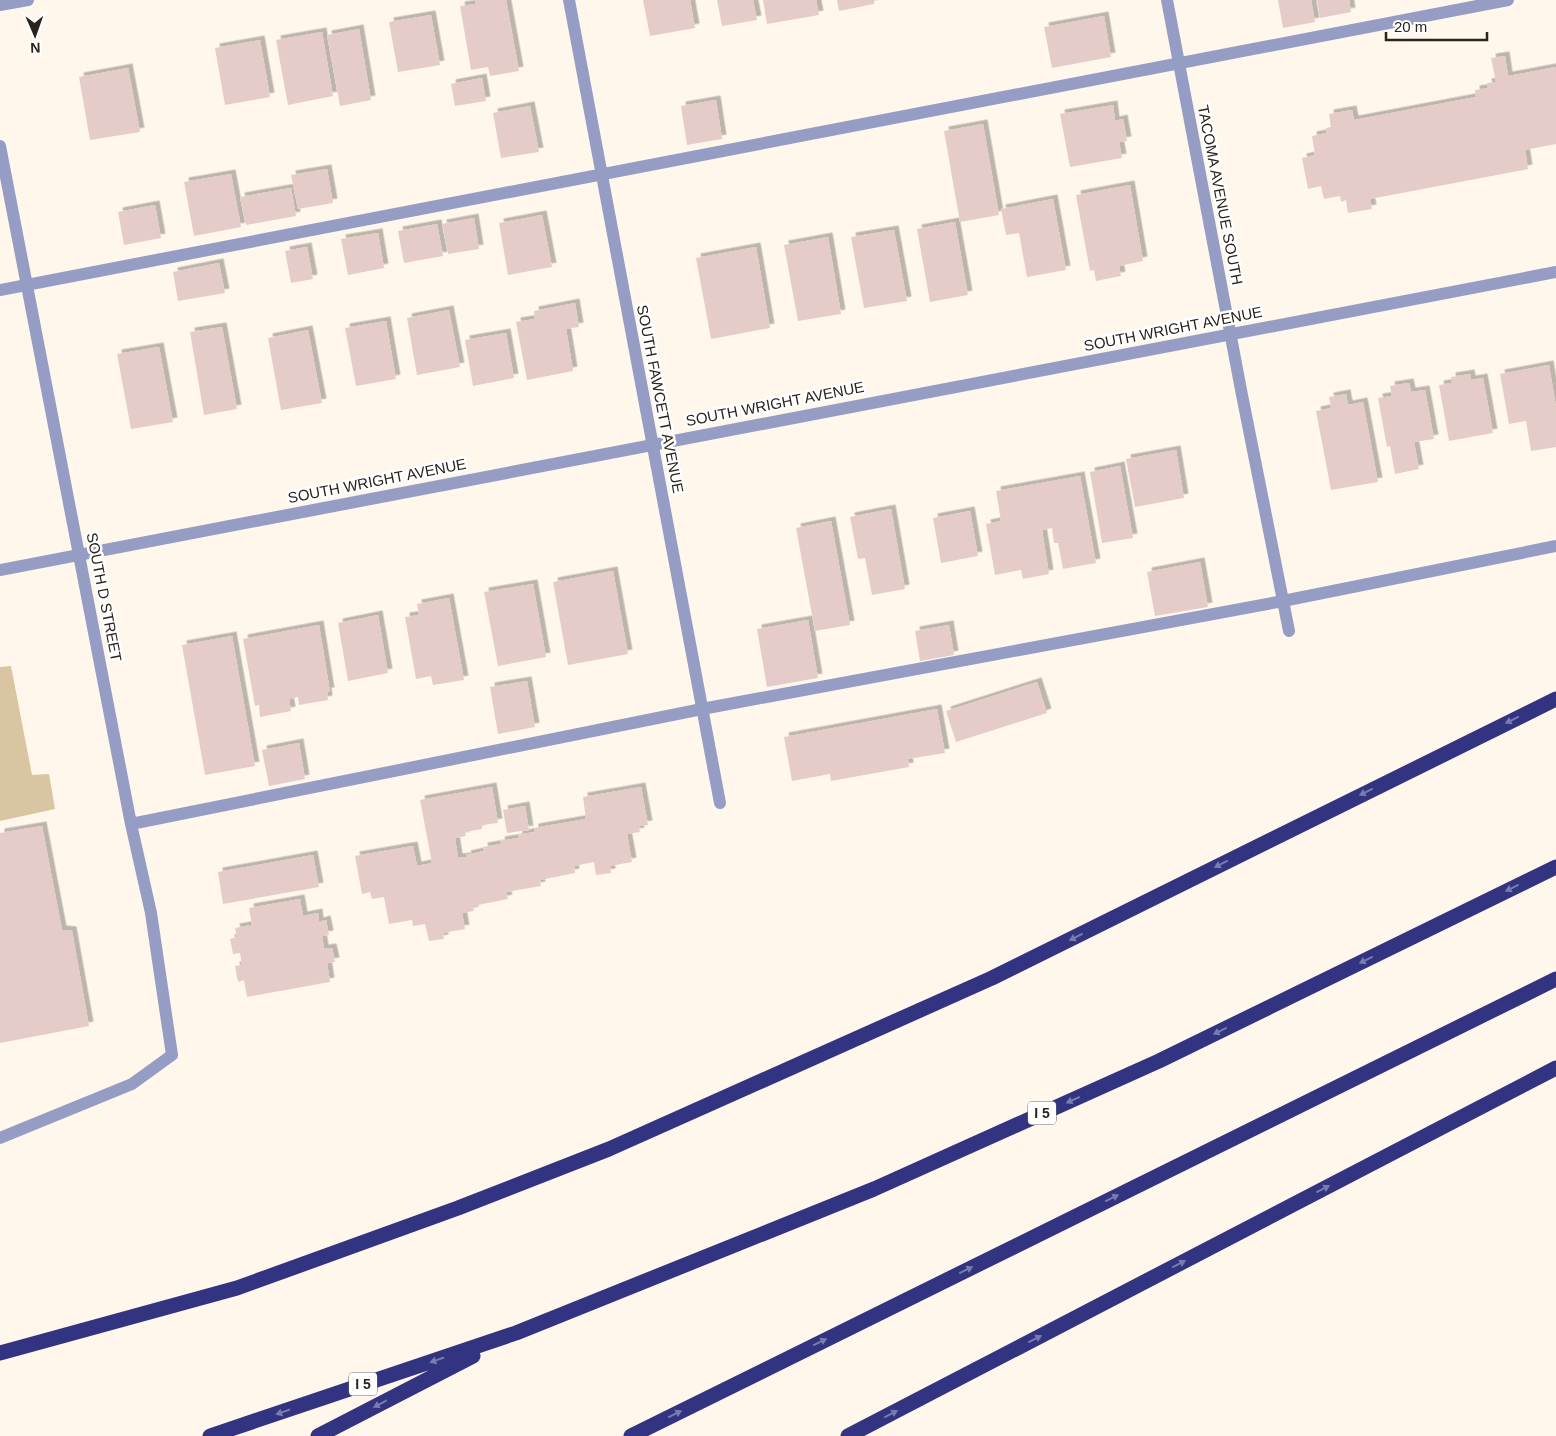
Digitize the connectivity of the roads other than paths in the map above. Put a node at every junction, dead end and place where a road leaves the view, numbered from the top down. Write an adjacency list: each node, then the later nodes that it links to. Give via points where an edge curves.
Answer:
1 (28, 0): 5 (street)
2 (569, 0): 8 (street, SOUTH FAWCETT AVENUE)
3 (1167, 0): 6 (street, TACOMA AVENUE SOUTH)
4 (1508, 0): 6 (street)
5 (0, 6)
6 (1179, 63): 8 (street); 12 (street, TACOMA AVENUE SOUTH)
7 (0, 146): 10 (street, SOUTH D STREET)
8 (602, 174): 10 (street); 13 (street, SOUTH FAWCETT AVENUE)
9 (1556, 272): 12 (street, SOUTH WRIGHT AVENUE)
10 (27, 285): 11 (street); 15 (street, SOUTH D STREET)
11 (0, 290)
12 (1230, 334): 13 (street, SOUTH WRIGHT AVENUE); 17 (street, TACOMA AVENUE SOUTH)
13 (652, 444): 15 (street, SOUTH WRIGHT AVENUE); 20 (street, SOUTH FAWCETT AVENUE)
14 (1556, 546): 17 (street)
15 (79, 556): 16 (street, SOUTH WRIGHT AVENUE); 22 (street, SOUTH D STREET)
16 (0, 570)
17 (1283, 601): 18 (street, TACOMA AVENUE SOUTH); 20 (street)
18 (1289, 631)
19 (1556, 699): 28 (highway, one-way to 28, via 992,978 610,1149 237,1288)
20 (702, 709): 21 (street, SOUTH FAWCETT AVENUE); 22 (street)
21 (720, 803)
22 (131, 824): 26 (street, SOUTH D STREET, via 154,930 172,1055 132,1084)
23 (1556, 867): 27 (highway, I 5, one-way to 27, via 1133,1073 874,1189)
24 (1556, 979): 31 (highway, one-way to 24)
25 (1556, 1068): 32 (highway, one-way to 25)
26 (0, 1138)
27 (516, 1333): 29 (highway, I 5, one-way to 29); 30 (highway, I 5, one-way to 30)
28 (0, 1353)
29 (210, 1436)
30 (318, 1436)
31 (631, 1436)
32 (848, 1436)

